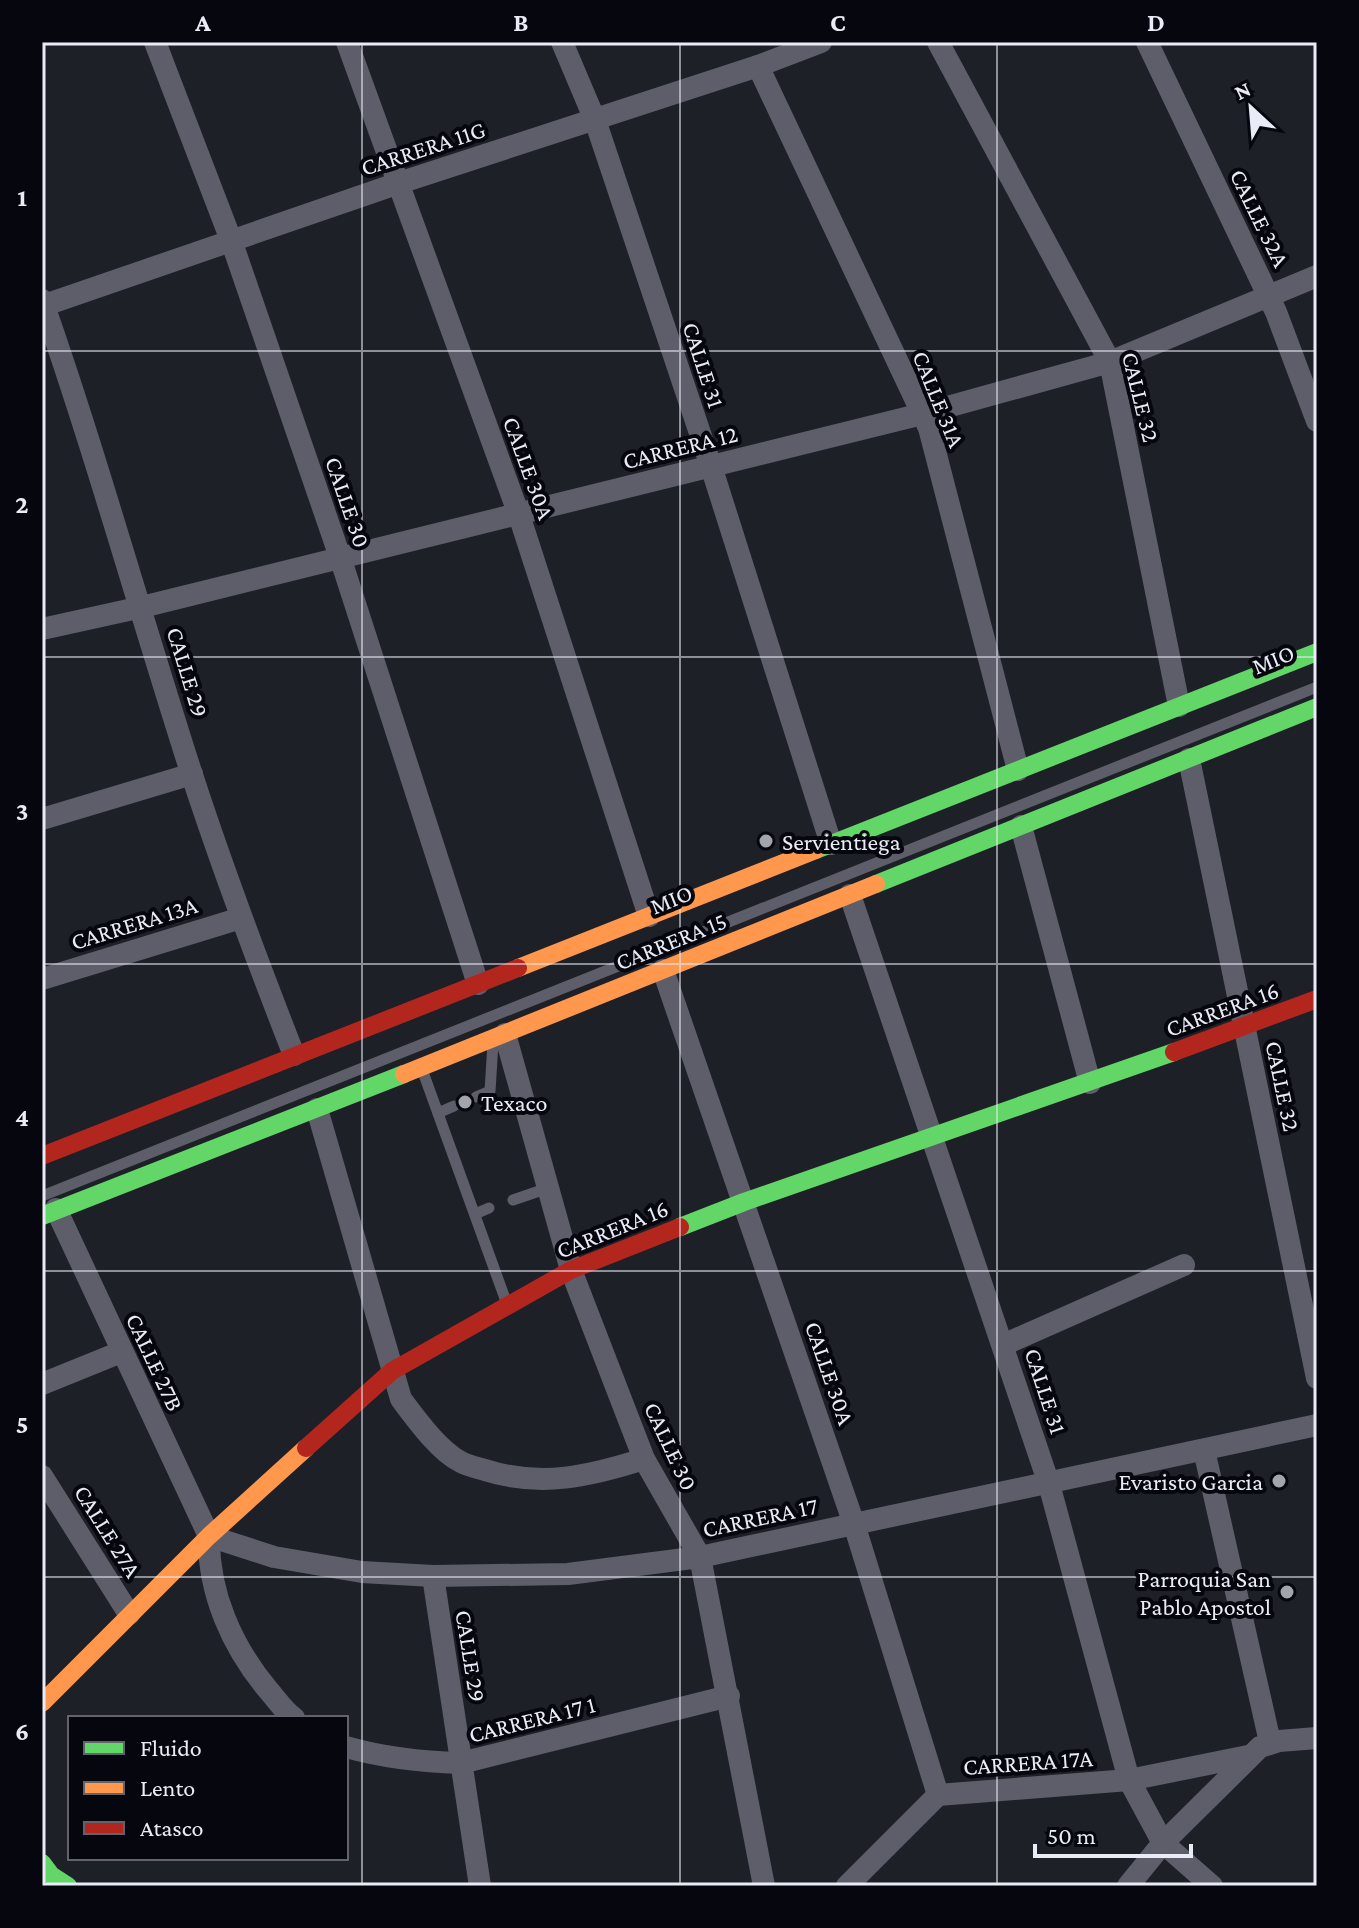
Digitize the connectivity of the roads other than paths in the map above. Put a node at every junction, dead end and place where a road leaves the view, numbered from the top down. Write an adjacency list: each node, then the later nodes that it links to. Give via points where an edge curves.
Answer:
1 (155, 42): 10 (street, CALLE 30)
2 (347, 42): 9 (street, CALLE 30A)
3 (562, 42): 8 (street, CALLE 31)
4 (821, 42): 7 (street, CARRERA 11G)
5 (938, 42): 14 (street, CALLE 32)
6 (1147, 42): 12 (street, CALLE 32A)
7 (758, 66): 8 (street, CARRERA 11G); 15 (street, CALLE 31A)
8 (595, 120): 9 (street, CARRERA 11G); 17 (street, CALLE 31)
9 (399, 183): 10 (street, CARRERA 11G); 18 (street, CALLE 30A)
10 (231, 240): 13 (street, CARRERA 11G); 19 (street, CALLE 30)
11 (1317, 276): 12 (street, CARRERA 12)
12 (1269, 298): 14 (street, CARRERA 12); 16 (street, CALLE 32A)
13 (43, 304): 20 (street, CALLE 29)
14 (1110, 362): 15 (street, CARRERA 12); 25 (street, CALLE 32)
15 (922, 414): 17 (street, CARRERA 12); 29 (street, CALLE 31A)
16 (1317, 421)
17 (711, 466): 18 (street, CARRERA 12); 33 (street, CALLE 31)
18 (519, 515): 19 (street, CARRERA 12); 35 (street, CALLE 30A)
19 (340, 557): 20 (street, CARRERA 12); 39 (street, CALLE 30)
20 (142, 607): 21 (street, CARRERA 12); 30 (street, CALLE 29)
21 (42, 629)
22 (1317, 652): 25 (main road, CARRERA 15)
23 (1317, 665): 27 (lane, MIO)
24 (1317, 687): 57 (lane, MIO)
25 (1179, 706): 29 (main road, CARRERA 15)
26 (1317, 707): 28 (main road, CARRERA 15)
27 (1110, 748)
28 (1189, 759): 32 (main road, CARRERA 15); 41 (street, CALLE 32)
29 (1018, 770): 33 (main road, CARRERA 15)
30 (192, 774): 31 (street); 36 (street, CALLE 29)
31 (42, 819)
32 (1021, 826): 34 (main road, CARRERA 15); 46 (street)
33 (831, 844): 35 (main road, CARRERA 15)
34 (850, 895): 37 (main road, CARRERA 15); 52 (street, CALLE 31)
35 (649, 916): 39 (main road, CARRERA 15)
36 (241, 918): 38 (street, CARRERA 13A); 43 (street, CALLE 29)
37 (663, 970): 42 (main road, CARRERA 15); 56 (street, CALLE 30A)
38 (42, 979)
39 (478, 984): 43 (main road, CARRERA 15)
40 (1317, 999): 41 (main road, CARRERA 16)
41 (1245, 1026): 46 (main road, CARRERA 16); 66 (street, CALLE 32)
42 (499, 1036): 44 (main road, CARRERA 15); 45 (street, CALLE 30); 47 (lane)
43 (294, 1055): 53 (main road, CARRERA 15)
44 (421, 1067): 50 (main road, CARRERA 15); 51 (lane)
45 (518, 1080): 47 (lane); 54 (street, CALLE 30)
46 (1090, 1083): 52 (main road, CARRERA 16)
47 (490, 1091): 48 (lane)
48 (476, 1097)
49 (454, 1106): 51 (lane)
50 (317, 1109): 57 (main road, CARRERA 15); 65 (street)
51 (438, 1113): 59 (lane)
52 (934, 1138): 56 (main road, CARRERA 16); 63 (street, CALLE 31)
53 (42, 1156)
54 (548, 1188): 55 (lane); 61 (street, CALLE 30)
55 (513, 1200)
56 (744, 1202): 61 (main road, CARRERA 16); 73 (street, CALLE 30A)
57 (47, 1207): 64 (street, CALLE 27B)
58 (489, 1208): 59 (lane)
59 (475, 1214): 62 (lane)
60 (1184, 1265): 63 (street)
61 (571, 1270): 62 (main road, CARRERA 16); 70 (street, CALLE 30)
62 (508, 1305): 65 (main road, CARRERA 16)
63 (1003, 1345): 72 (street, CALLE 31)
64 (121, 1352): 67 (street); 74 (street, CALLE 27B)
65 (392, 1371): 70 (street, via 401,1399 425,1431 460,1462 513,1479 561,1479); 74 (main road, CARRERA 16)
66 (1317, 1378)
67 (42, 1384)
68 (1317, 1425): 69 (street, CARRERA 17)
69 (1204, 1450): 72 (street, CARRERA 17); 82 (street)
70 (644, 1459): 75 (street, CALLE 30)
71 (42, 1476): 77 (street, CALLE 27A)
72 (1049, 1484): 73 (street, CARRERA 17); 86 (street, CALLE 31)
73 (854, 1524): 75 (street, CARRERA 17); 87 (street, CALLE 30A)
74 (209, 1536): 76 (street, CARRERA 17, via 274,1557 362,1572); 77 (main road, CARRERA 16); 80 (street, via 208,1565 225,1624 254,1673)
75 (700, 1557): 76 (street, CARRERA 17, via 568,1574); 78 (street, CALLE 30)
76 (433, 1576): 85 (street, CALLE 29)
77 (129, 1614): 79 (main road, CARRERA 16)
78 (729, 1696): 85 (street, CARRERA 17 1); 92 (street, CALLE 30)
79 (42, 1703)
80 (292, 1716)
81 (1317, 1738): 82 (street)
82 (1270, 1742): 84 (street)
83 (348, 1748): 85 (street, CARRERA 17 1, via 386,1758)
84 (1248, 1756): 86 (street, CARRERA 17A); 88 (street)
85 (461, 1763): 91 (street, CALLE 29)
86 (1129, 1780): 87 (street, CARRERA 17A); 88 (street, CALLE 31)
87 (938, 1795): 93 (street, CARRERA 17A)
88 (1163, 1843): 94 (street); 95 (street, CALLE 31)
89 (42, 1863): 90 (main road)
90 (68, 1886)
91 (480, 1886)
92 (764, 1886)
93 (847, 1886)
94 (1128, 1886)
95 (1212, 1886)

